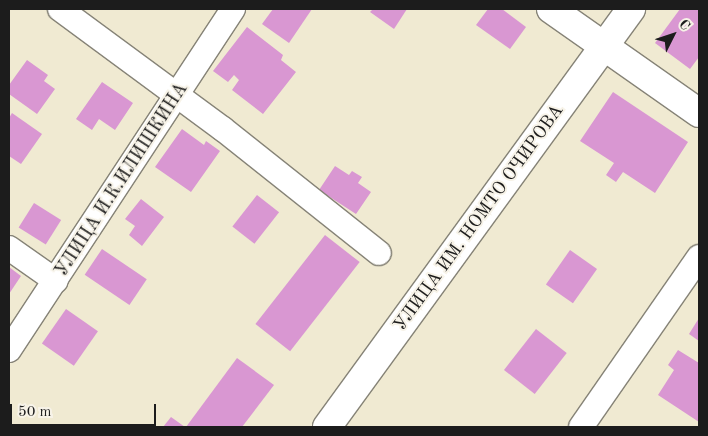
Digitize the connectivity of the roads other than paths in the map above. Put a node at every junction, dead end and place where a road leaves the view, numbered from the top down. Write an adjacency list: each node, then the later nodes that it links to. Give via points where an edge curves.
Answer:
1 (60, 9): 6 (street)
2 (233, 9): 6 (street, УЛИЦА И.К.ИЛИШКИНА)
3 (550, 9): 5 (street)
4 (631, 9): 5 (street, УЛИЦА ИМ. НОМТО ОЧИРОВА)
5 (604, 47): 7 (street); 13 (street, УЛИЦА ИМ. НОМТО ОЧИРОВА)
6 (177, 96): 9 (street); 11 (street, УЛИЦА И.К.ИЛИШКИНА)
7 (699, 113)
8 (9, 248): 11 (street)
9 (379, 253)
10 (699, 257): 14 (street)
11 (56, 281): 12 (street, УЛИЦА И.К.ИЛИШКИНА)
12 (9, 350)
13 (326, 427)
14 (581, 427)

